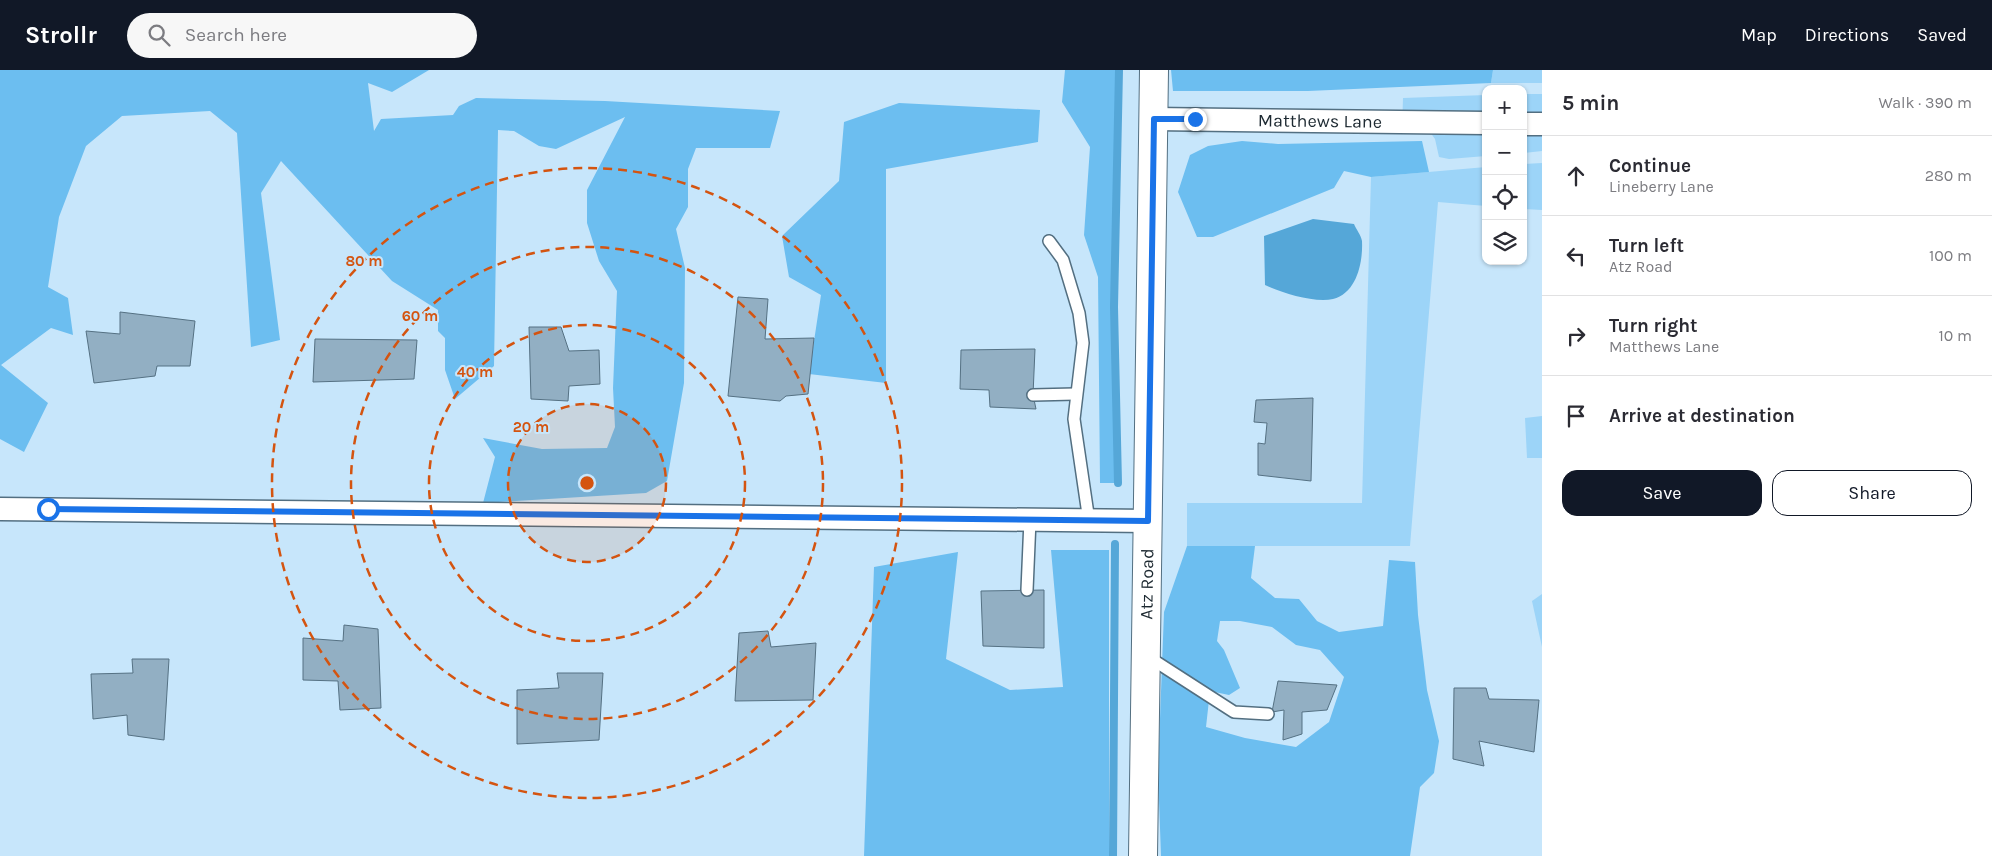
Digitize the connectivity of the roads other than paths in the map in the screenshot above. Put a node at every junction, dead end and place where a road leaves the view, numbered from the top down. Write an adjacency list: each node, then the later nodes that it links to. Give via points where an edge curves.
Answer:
1 (1154, 70): 2 (street, Atz Road)
2 (1154, 119): 3 (street, Matthews Lane); 12 (street, Atz Road)
3 (1482, 124)
4 (1527, 124): 5 (street)
5 (1542, 124)
6 (1049, 241): 7 (lane, via 1063,260 1079,313 1083,343)
7 (1076, 394): 8 (lane); 11 (lane, via 1074,419)
8 (1033, 395)
9 (0, 509): 10 (street)
10 (1030, 520): 11 (street); 13 (lane)
11 (1089, 521): 12 (street)
12 (1148, 521): 14 (street, Atz Road)
13 (1026, 590)
14 (1146, 655): 15 (lane, via 1234,712); 16 (street, Atz Road)
15 (1268, 714)
16 (1143, 856)

